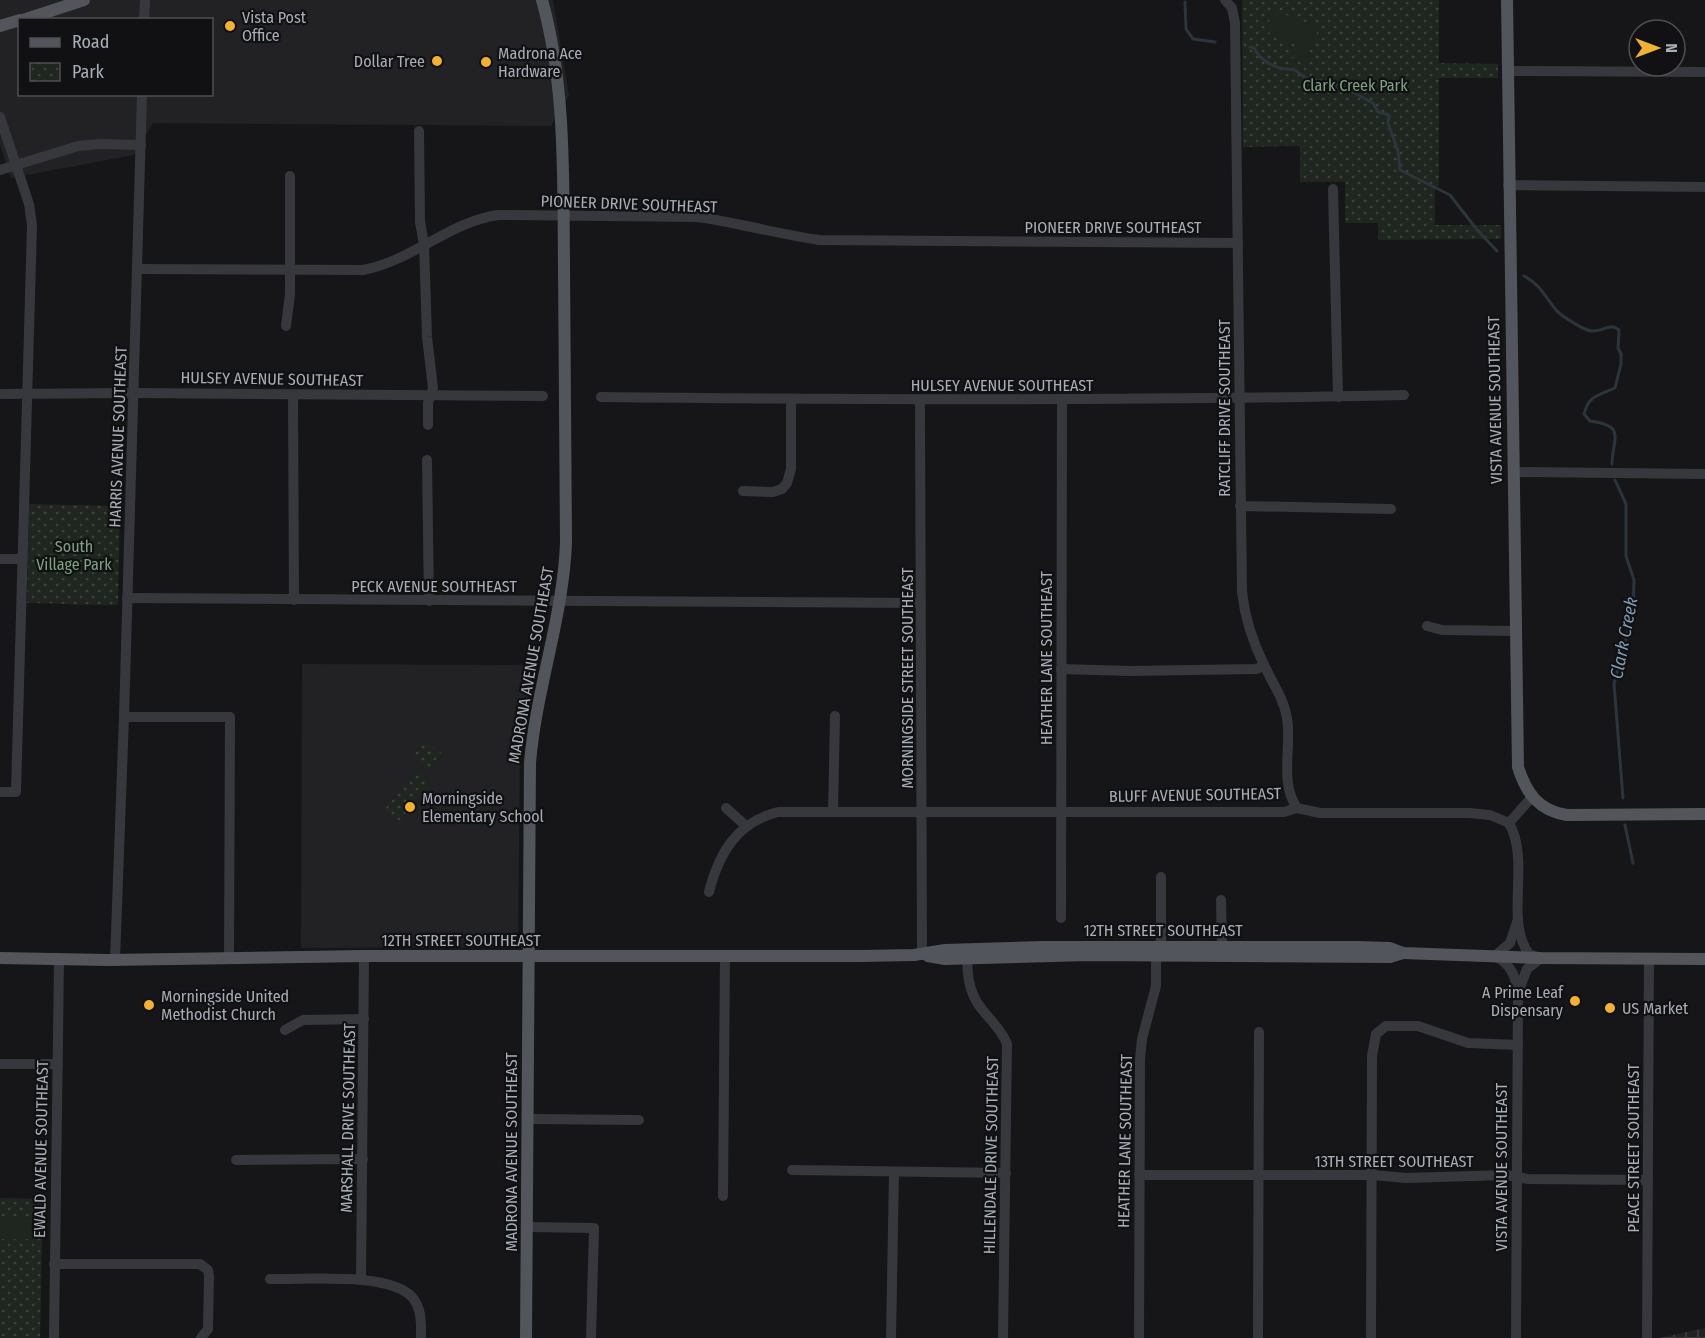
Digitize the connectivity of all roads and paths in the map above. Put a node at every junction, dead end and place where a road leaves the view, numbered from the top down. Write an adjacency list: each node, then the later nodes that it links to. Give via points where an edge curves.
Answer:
1 (84, 0): 6 (main road)
2 (145, 0): 7 (street)
3 (542, 0): 22 (main road, MADRONA AVENUE SOUTHEAST, via 557,75)
4 (1225, 0): 23 (street, RATCLIFF DRIVE SOUTHEAST, via 1232,8 1235,24)
5 (1507, 0): 10 (main road, VISTA AVENUE SOUTHEAST)
6 (27, 18)
7 (144, 18)
8 (18, 21): 9 (main road)
9 (0, 26)
10 (1508, 70): 11 (street); 19 (main road, VISTA AVENUE SOUTHEAST)
11 (1705, 72)
12 (142, 96): 15 (street, HARRIS AVENUE SOUTHEAST)
13 (0, 117): 16 (street)
14 (419, 131): 24 (street, via 420,222)
15 (141, 145): 16 (street, via 78,146); 25 (street, HARRIS AVENUE SOUTHEAST)
16 (17, 164): 17 (street); 30 (street, via 32,225)
17 (0, 170)
18 (290, 176): 26 (street)
19 (1508, 185): 20 (street); 43 (main road, VISTA AVENUE SOUTHEAST)
20 (1705, 186)
21 (1334, 189): 36 (street)
22 (564, 216): 23 (street, PIONEER DRIVE SOUTHEAST, via 698,217 819,240); 24 (street, PIONEER DRIVE SOUTHEAST, via 483,217); 53 (main road, MADRONA AVENUE SOUTHEAST, via 566,543)
23 (1238, 243): 38 (street, RATCLIFF DRIVE SOUTHEAST)
24 (424, 244): 26 (street, PIONEER DRIVE SOUTHEAST, via 375,268); 32 (street)
25 (138, 269): 26 (street, PIONEER DRIVE SOUTHEAST); 28 (street, HARRIS AVENUE SOUTHEAST)
26 (290, 270): 27 (street)
27 (286, 326)
28 (134, 393): 30 (street, HULSEY AVENUE SOUTHEAST); 31 (street, HULSEY AVENUE SOUTHEAST); 50 (street, HARRIS AVENUE SOUTHEAST)
29 (0, 394): 30 (street, HULSEY AVENUE SOUTHEAST)
30 (28, 395): 49 (street)
31 (293, 395): 32 (street, HULSEY AVENUE SOUTHEAST); 51 (street)
32 (431, 395): 33 (street, HULSEY AVENUE SOUTHEAST); 41 (street)
33 (543, 396)
34 (1404, 396): 36 (street, HULSEY AVENUE SOUTHEAST)
35 (601, 397): 39 (street, HULSEY AVENUE SOUTHEAST)
36 (1338, 397): 38 (street, HULSEY AVENUE SOUTHEAST)
37 (1062, 399): 38 (street, HULSEY AVENUE SOUTHEAST); 40 (street, HULSEY AVENUE SOUTHEAST); 58 (street, HEATHER LANE SOUTHEAST)
38 (1239, 399): 46 (street, RATCLIFF DRIVE SOUTHEAST)
39 (791, 400): 40 (street, HULSEY AVENUE SOUTHEAST); 45 (street, via 791,469 787,483 773,492)
40 (920, 401): 54 (street, MORNINGSIDE STREET SOUTHEAST)
41 (428, 425)
42 (427, 460): 52 (street)
43 (1513, 472): 44 (street); 56 (main road, VISTA AVENUE SOUTHEAST)
44 (1705, 474)
45 (744, 491)
46 (1240, 506): 47 (street); 57 (street, RATCLIFF DRIVE SOUTHEAST, via 1244,607)
47 (1391, 509)
48 (0, 559): 49 (street)
49 (23, 559): 61 (street, via 16,792)
50 (127, 598): 51 (street, PECK AVENUE SOUTHEAST); 60 (street, HARRIS AVENUE SOUTHEAST)
51 (294, 600): 52 (street, PECK AVENUE SOUTHEAST)
52 (429, 601): 53 (street, PECK AVENUE SOUTHEAST)
53 (560, 601): 54 (street, PECK AVENUE SOUTHEAST); 82 (main road, MADRONA AVENUE SOUTHEAST, via 531,748)
54 (921, 603): 66 (street, MORNINGSIDE STREET SOUTHEAST)
55 (1426, 626): 56 (street, via 1442,630)
56 (1515, 631): 62 (main road, VISTA AVENUE SOUTHEAST, via 1518,767)
57 (1264, 666): 58 (street, via 1129,671); 64 (street, RATCLIFF DRIVE SOUTHEAST, via 1285,707 1287,782)
58 (1060, 669): 67 (street, HEATHER LANE SOUTHEAST)
59 (835, 716): 65 (street)
60 (124, 717): 87 (street, via 230,717); 91 (street, HARRIS AVENUE SOUTHEAST)
61 (0, 792)
62 (1532, 797): 68 (main road, via 1547,810 1567,814); 69 (street)
63 (726, 808): 70 (street)
64 (1297, 808): 67 (street, BLUFF AVENUE SOUTHEAST, via 1284,812); 69 (street, BLUFF AVENUE SOUTHEAST, via 1320,813 1469,813 1490,815)
65 (833, 812): 66 (street, BLUFF AVENUE SOUTHEAST); 70 (street, BLUFF AVENUE SOUTHEAST, via 778,812)
66 (922, 813): 67 (street, BLUFF AVENUE SOUTHEAST); 80 (street, MORNINGSIDE STREET SOUTHEAST)
67 (1062, 813): 74 (street, HEATHER LANE SOUTHEAST)
68 (1705, 814)
69 (1509, 823): 75 (street, via 1519,854)
70 (745, 825): 72 (street, BLUFF AVENUE SOUTHEAST, via 723,852)
71 (1161, 878): 77 (street, HEATHER LANE SOUTHEAST)
72 (709, 892)
73 (1221, 900): 76 (street)
74 (1061, 918)
75 (1518, 919): 84 (street, via 1512,939); 85 (street, via 1523,945 1528,954)
76 (1222, 947): 77 (main road, 12TH STREET SOUTHEAST); 79 (main road, 12TH STREET SOUTHEAST, via 1390,948)
77 (1159, 951): 78 (main road, 12TH STREET SOUTHEAST); 79 (main road, 12TH STREET SOUTHEAST, via 1390,957); 106 (street, HEATHER LANE SOUTHEAST, via 1156,986 1140,1059)
78 (967, 953): 80 (main road, 12TH STREET SOUTHEAST, via 945,959); 105 (street, HILLENDALE DRIVE SOUTHEAST, via 973,995 1007,1044)
79 (1403, 953): 84 (main road, 12TH STREET SOUTHEAST)
80 (922, 955): 83 (main road, 12TH STREET SOUTHEAST)
81 (364, 956): 82 (main road, 12TH STREET SOUTHEAST); 87 (main road, 12TH STREET SOUTHEAST); 93 (street, MARSHALL DRIVE SOUTHEAST)
82 (529, 956): 83 (main road, 12TH STREET SOUTHEAST); 99 (main road, MADRONA AVENUE SOUTHEAST)
83 (725, 956): 111 (street)
84 (1495, 956): 85 (main road, 12TH STREET SOUTHEAST); 92 (street, via 1513,971)
85 (1539, 957): 88 (main road, 12TH STREET SOUTHEAST); 92 (street, via 1527,969)
86 (0, 958): 90 (main road, 12TH STREET SOUTHEAST)
87 (229, 958): 91 (main road, 12TH STREET SOUTHEAST)
88 (1649, 958): 89 (main road, 12TH STREET SOUTHEAST); 110 (street, PEACE STREET SOUTHEAST)
89 (1705, 959)
90 (59, 960): 91 (main road, 12TH STREET SOUTHEAST); 98 (street, EWALD AVENUE SOUTHEAST)
91 (115, 960)
92 (1518, 997): 96 (street, VISTA AVENUE SOUTHEAST)
93 (364, 1019): 94 (street, via 303,1020); 101 (street, MARSHALL DRIVE SOUTHEAST)
94 (285, 1030)
95 (1260, 1032): 108 (street)
96 (1518, 1044): 107 (street, via 1468,1043 1418,1026 1381,1028 1372,1056); 109 (street, VISTA AVENUE SOUTHEAST)
97 (0, 1064): 98 (street)
98 (58, 1064): 113 (street, EWALD AVENUE SOUTHEAST)
99 (529, 1119): 100 (street); 112 (main road, MADRONA AVENUE SOUTHEAST)
100 (639, 1120)
101 (363, 1159): 102 (street); 115 (street, MARSHALL DRIVE SOUTHEAST)
102 (236, 1160)
103 (792, 1170): 104 (street)
104 (894, 1172): 105 (street); 121 (street)
105 (1006, 1173): 122 (street, HILLENDALE DRIVE SOUTHEAST)
106 (1139, 1175): 108 (street, 13TH STREET SOUTHEAST); 123 (street, HEATHER LANE SOUTHEAST)
107 (1372, 1175): 108 (street, 13TH STREET SOUTHEAST); 109 (street, 13TH STREET SOUTHEAST); 125 (street)
108 (1259, 1176): 124 (street)
109 (1517, 1177): 110 (street, 13TH STREET SOUTHEAST); 126 (street, VISTA AVENUE SOUTHEAST)
110 (1648, 1180): 127 (street, PEACE STREET SOUTHEAST)
111 (723, 1196)
112 (528, 1227): 119 (main road, MADRONA AVENUE SOUTHEAST); 120 (street, via 594,1228)
113 (54, 1264): 116 (street, EWALD AVENUE SOUTHEAST); 117 (street, via 200,1264 209,1276 207,1329)
114 (270, 1280): 115 (street)
115 (361, 1280): 118 (street, via 400,1288 414,1299 420,1313)
116 (54, 1338)
117 (201, 1338)
118 (421, 1338)
119 (526, 1338)
120 (591, 1338)
121 (891, 1338)
122 (1003, 1338)
123 (1139, 1338)
124 (1258, 1338)
125 (1371, 1338)
126 (1516, 1338)
127 (1647, 1338)

